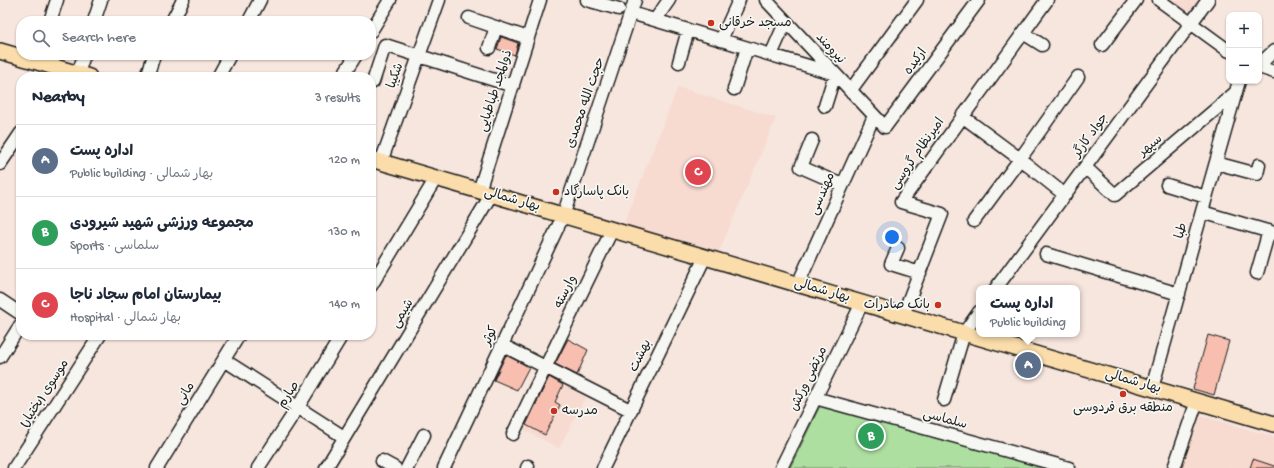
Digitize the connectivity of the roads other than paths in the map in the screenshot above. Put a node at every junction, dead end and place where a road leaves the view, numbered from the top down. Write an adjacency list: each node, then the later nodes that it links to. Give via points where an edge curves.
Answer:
1 (57, 0): 22 (street)
2 (101, 0): 23 (street)
3 (183, 0): 24 (street)
4 (260, 0): 25 (street)
5 (390, 0): 29 (street)
6 (439, 0): 45 (street, شکیبا)
7 (540, 0): 34 (street, ذوالمجد طباطبایی)
8 (588, 0): 20 (street)
9 (635, 0): 21 (street, حجت الله محمدی)
10 (669, 0): 27 (street)
11 (739, 0): 35 (street)
12 (766, 0): 19 (street, نیرومند)
13 (917, 0): 66 (street)
14 (979, 0): 68 (street, ارکیده, via 885,127)
15 (1047, 0): 33 (street, امیرنظام گروسی)
16 (1136, 0): 37 (street)
17 (1159, 0): 30 (street)
18 (1208, 0): 30 (street, جواد کارگر)
19 (779, 5): 28 (street, نیرومند)
20 (619, 9)
21 (631, 13): 27 (street); 85 (street, حجت الله محمدی)
22 (52, 16)
23 (96, 16)
24 (175, 16)
25 (252, 16)
26 (469, 18): 31 (street)
27 (655, 20): 32 (street)
28 (786, 21): 44 (street); 61 (street, نیرومند)
29 (376, 23)
30 (1191, 23): 40 (street); 77 (street, جواد کارگر)
31 (496, 27): 34 (street); 38 (street)
32 (688, 30): 35 (street); 51 (street)
33 (1023, 33): 36 (street); 69 (street, امیرنظام گروسی)
34 (528, 38): 63 (street, ذوالمجد طباطبایی)
35 (721, 40): 39 (street)
36 (1042, 45)
37 (1102, 45)
38 (489, 48)
39 (747, 48): 44 (street); 65 (street)
40 (1226, 49)
41 (0, 51): 43 (main road)
42 (1274, 51): 52 (street)
43 (16, 54)
44 (771, 55): 61 (street)
45 (419, 56): 60 (street, via 385,45); 63 (street); 73 (street, شکیبا)
46 (42, 60): 54 (main road)
47 (84, 60): 55 (street)
48 (152, 60): 56 (street)
49 (227, 60): 57 (street)
50 (353, 60): 58 (street)
51 (679, 62)
52 (1262, 63)
53 (1262, 67): 59 (street)
54 (60, 72)
55 (84, 72)
56 (149, 72)
57 (221, 72)
58 (345, 72)
59 (1274, 72)
60 (376, 73)
61 (835, 74): 66 (street, نیرومند); 67 (street)
62 (1078, 77): 72 (street)
63 (513, 86): 81 (street, ذوالمجد طباطبایی)
64 (1237, 87): 74 (street, طبا); 77 (street, سپهر, via 1115,194)
65 (734, 89)
66 (850, 91): 68 (street, نیرومند)
67 (825, 106)
68 (874, 116): 79 (street, مهندسی)
69 (962, 116): 72 (street); 93 (street, امیرنظام گروسی, via 901,202 942,214)
70 (16, 140): 75 (street)
71 (812, 140): 79 (street, via 801,167)
72 (1020, 159): 82 (street); 86 (street)
73 (376, 161): 78 (main road, بهار شمالی)
74 (1216, 163): 76 (street, via 1257,174); 83 (street, طبا)
75 (0, 164)
76 (1259, 165)
77 (1085, 167): 82 (street, جواد کارگر)
78 (436, 178): 81 (main road, بهار شمالی); 94 (street)
79 (842, 184): 95 (street, مهندسی)
80 (1167, 185): 83 (street)
81 (485, 193): 85 (main road, بهار شمالی); 124 (street, شیمی)
82 (1065, 195): 96 (street, جواد کارگر)
83 (1206, 197): 84 (street, طبا)
84 (1202, 212): 88 (street); 97 (street, طبا)
85 (563, 216): 87 (main road, بهار شمالی); 111 (street, کوثر)
86 (974, 221)
87 (612, 230): 91 (main road, بهار شمالی); 114 (street, وارسته)
88 (1272, 232): 92 (street)
89 (898, 248): 93 (street, via 891,264)
90 (1046, 254): 97 (street)
91 (705, 257): 95 (main road, بهار شمالی); 120 (street, بهشت)
92 (1257, 273)
93 (920, 274): 101 (street, امیرنظام گروسی)
94 (376, 278)
95 (798, 284): 99 (main road, بهار شمالی)
96 (998, 285)
97 (1179, 294): 115 (street, طبا)
98 (0, 300): 100 (street)
99 (862, 303): 101 (main road, بهار شمالی); 116 (street, مرتضی ورکش)
100 (16, 311)
101 (903, 315): 104 (main road, بهار شمالی)
102 (976, 316): 104 (street)
103 (16, 329): 110 (street)
104 (964, 333): 105 (main road, بهار شمالی); 117 (street)
105 (976, 337)
106 (978, 337): 115 (main road, بهار شمالی)
107 (97, 340): 126 (street, موسوی (بختیار))
108 (236, 340): 113 (street, مانی)
109 (339, 340): 119 (street, صارم)
110 (4, 341): 112 (street)
111 (502, 344): 114 (street); 132 (street, کوثر)
112 (0, 357)
113 (224, 360): 119 (street); 127 (street, مانی)
114 (546, 367): 120 (street); 122 (street, وارسته)
115 (1152, 388): 118 (main road, بهار شمالی)
116 (815, 398): 134 (street, مرتضی ورکش); 135 (street, سلماسی)
117 (944, 400)
118 (1197, 401): 121 (main road, بهار شمالی); 136 (street)
119 (298, 407): 124 (street); 128 (street, صارم)
120 (630, 410): 133 (street, بهشت)
121 (1274, 424)
122 (513, 434)
123 (424, 435): 131 (street)
124 (344, 437): 129 (street, شیمی)
125 (382, 461): 130 (street)
126 (14, 468)
127 (157, 468)
128 (258, 468)
129 (326, 468)
130 (396, 468)
131 (407, 468)
132 (444, 468)
133 (602, 468)
134 (781, 468)
135 (1069, 468)
136 (1174, 468)

